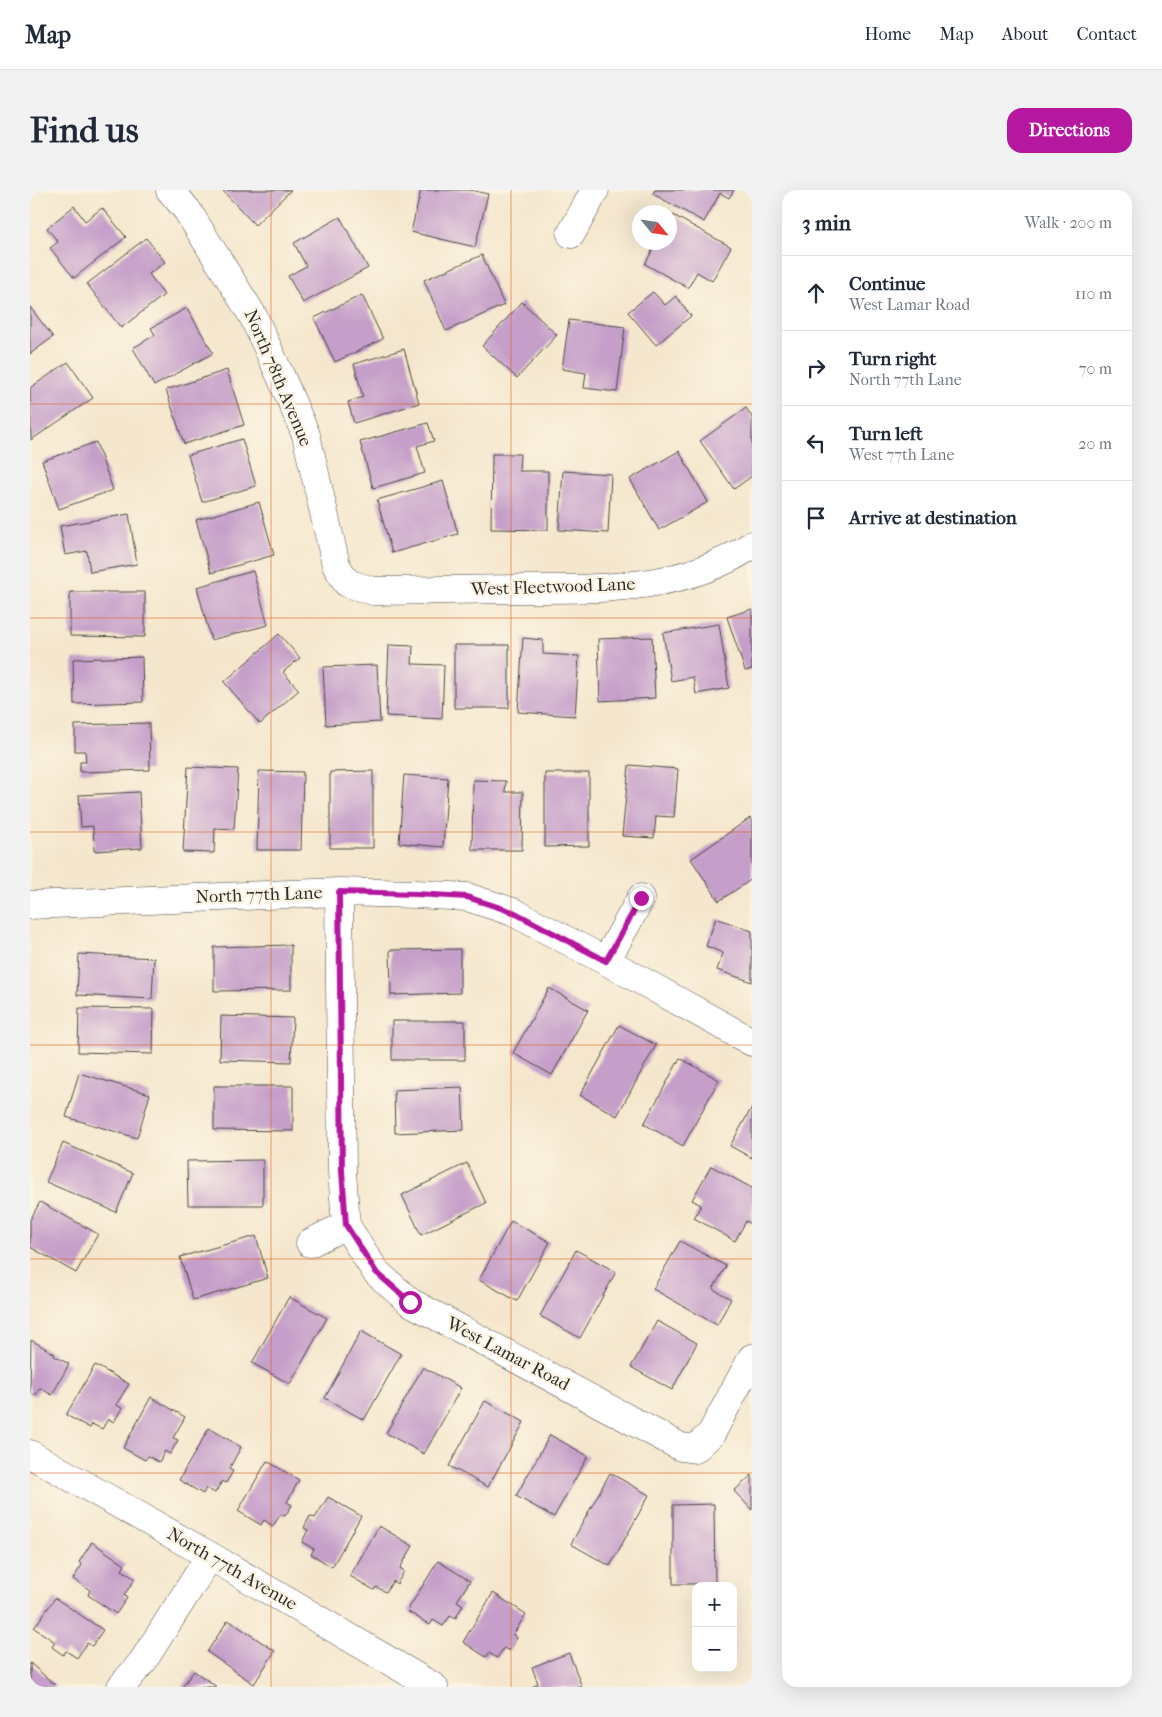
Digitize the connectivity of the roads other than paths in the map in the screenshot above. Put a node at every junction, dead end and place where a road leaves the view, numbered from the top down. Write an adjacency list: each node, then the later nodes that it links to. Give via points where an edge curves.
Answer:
1 (170, 190): 5 (street, North 78th Avenue, via 187,210 253,316 306,435 336,565)
2 (595, 190): 3 (street)
3 (571, 234)
4 (752, 545): 5 (street, West Fleetwood Lane, via 702,570 655,583 608,588 373,591)
5 (347, 583)
6 (339, 892): 8 (street, North 77th Lane); 9 (street, North 77th Lane, via 467,897 513,912); 11 (street, West Lamar Road, via 342,1171)
7 (641, 898): 9 (street)
8 (30, 905)
9 (606, 961): 10 (street, North 77th Lane)
10 (752, 1042)
11 (346, 1225): 12 (street); 13 (street, West Lamar Road, via 376,1272 410,1302 681,1447 696,1449 711,1434)
12 (310, 1243)
13 (752, 1358)
14 (30, 1454): 15 (street, North 77th Avenue)
15 (210, 1556): 16 (street, via 143,1661); 17 (street, North 77th Avenue)
16 (121, 1687)
17 (434, 1687)

